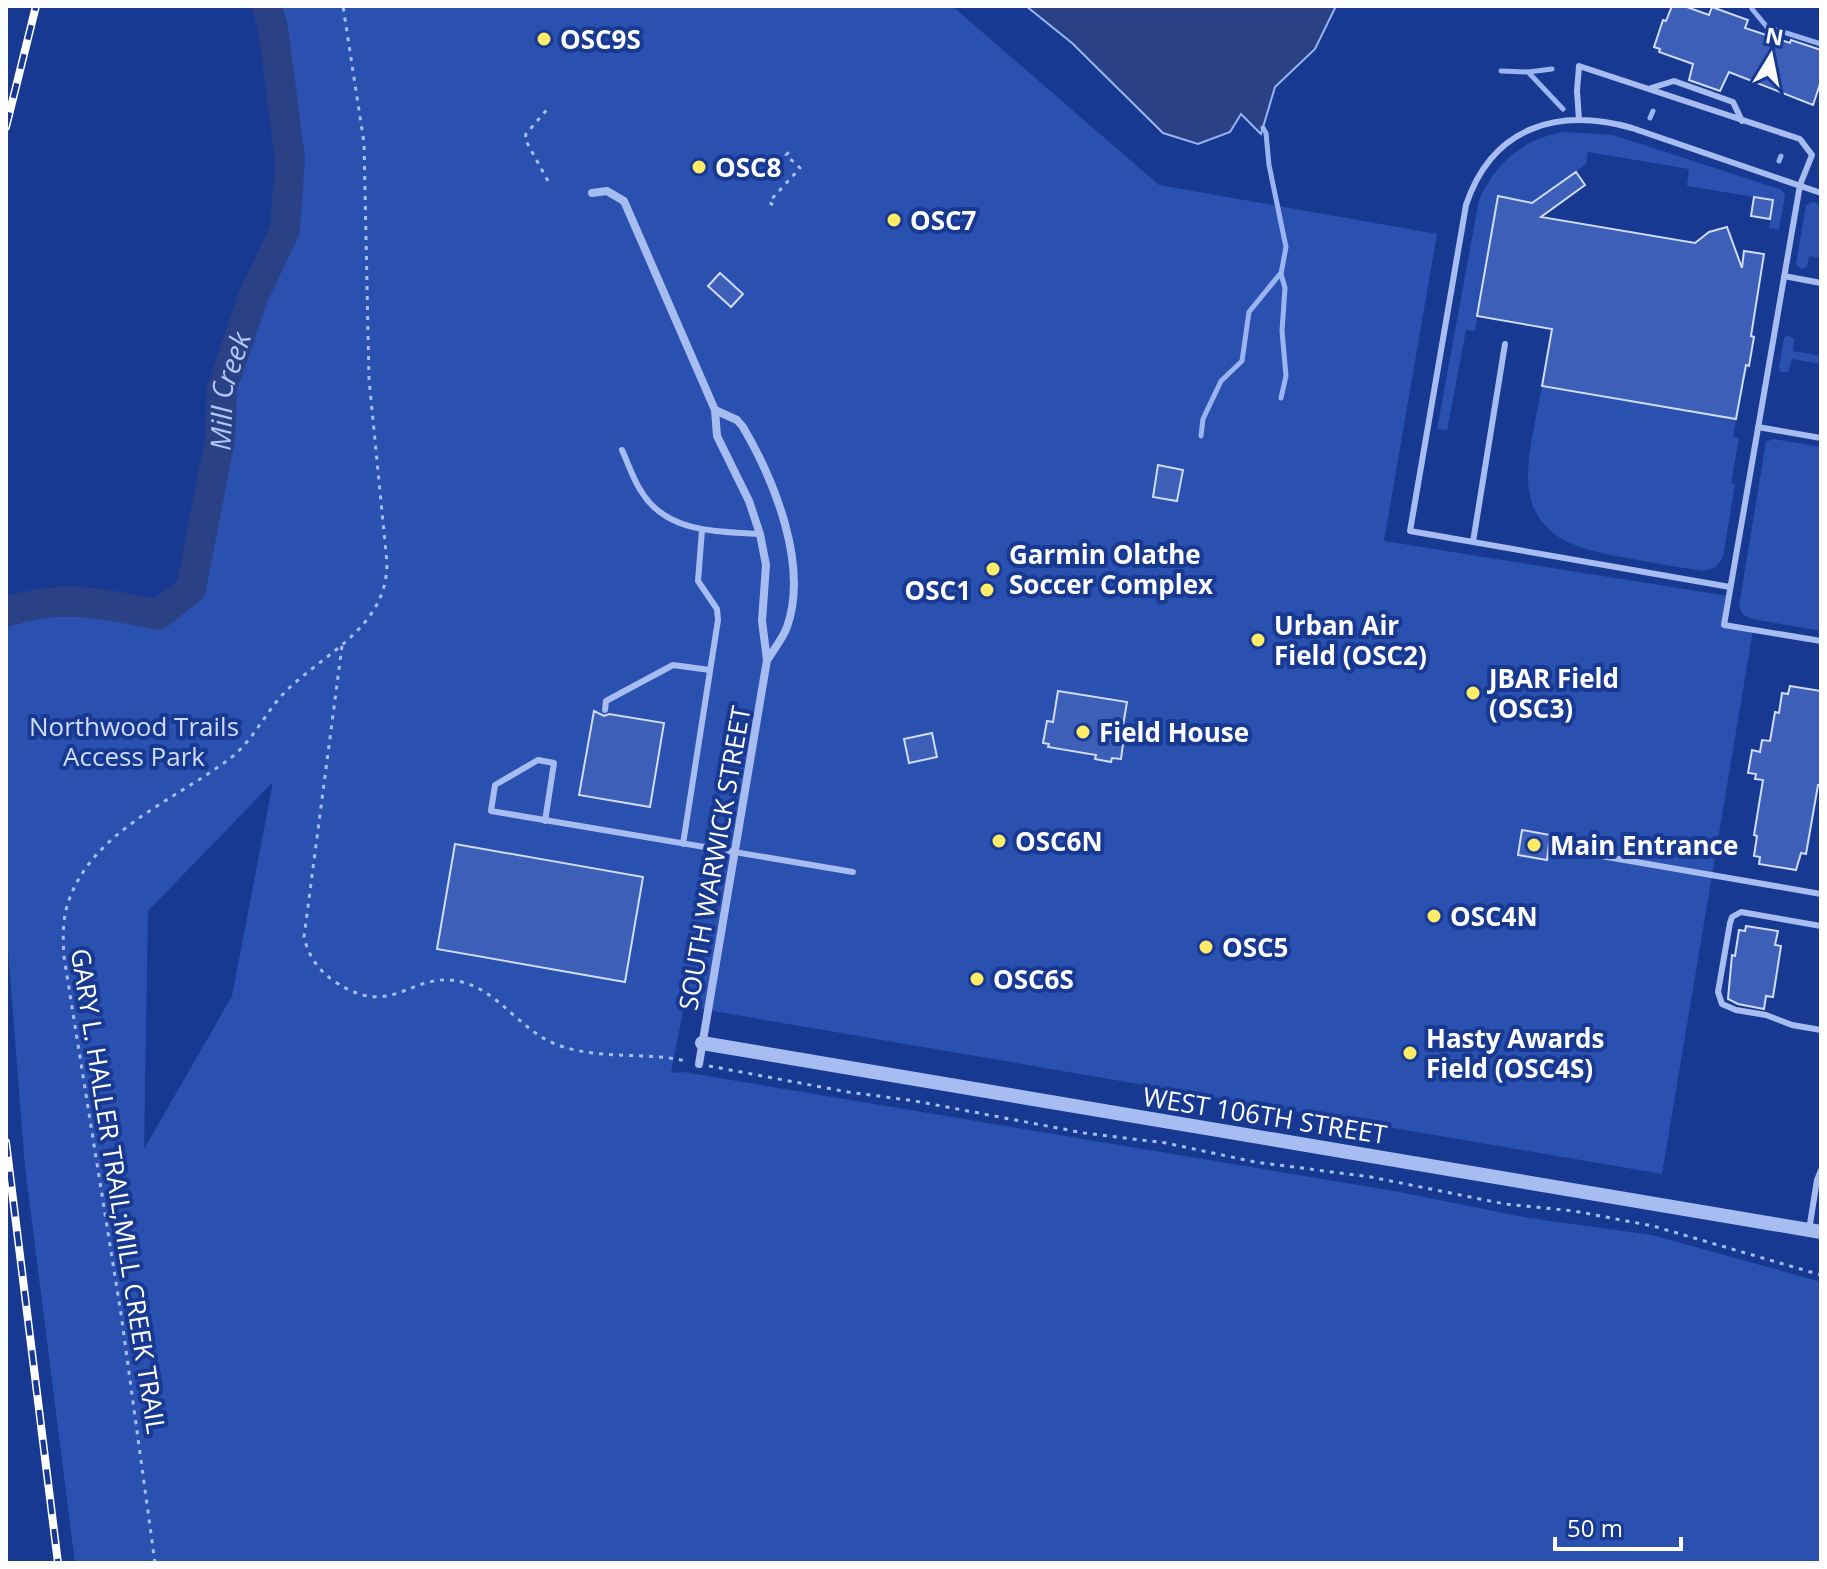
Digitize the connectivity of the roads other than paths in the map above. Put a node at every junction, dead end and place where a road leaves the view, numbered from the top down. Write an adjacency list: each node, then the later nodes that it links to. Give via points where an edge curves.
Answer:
1 (1650, 88): 2 (lane, via 1579,66); 3 (lane); 3 (lane, via 1674,81 1733,102)
2 (1579, 120): 4 (lane, via 1613,122); 16 (lane, via 1543,123 1504,145 1480,173 1466,205 1410,531)
3 (1742, 121): 4 (lane, via 1800,139 1812,155)
4 (1800, 185): 6 (lane); 7 (lane)
5 (592, 193): 10 (street, via 607,191 624,201)
6 (1821, 193)
7 (1784, 276): 8 (lane); 11 (lane)
8 (1821, 283)
9 (1505, 344): 16 (lane)
10 (715, 410): 15 (street, SOUTH WARWICK STREET, via 717,436); 19 (street, SOUTH WARWICK STREET, via 743,427 787,530 794,586 787,628)
11 (1758, 427): 12 (lane); 17 (lane)
12 (1821, 438)
13 (622, 450): 14 (lane, via 640,491 655,509 678,524)
14 (702, 530): 15 (lane); 20 (lane, via 698,581 717,609 718,620)
15 (760, 534): 19 (street, SOUTH WARWICK STREET, via 766,565 762,621)
16 (1473, 542): 17 (lane)
17 (1730, 587): 18 (lane, via 1724,625)
18 (1821, 641)
19 (767, 660): 24 (street, SOUTH WARWICK STREET)
20 (710, 670): 21 (lane, via 673,665 606,701); 23 (lane)
21 (605, 710)
22 (545, 821): 22 (lane, via 491,811 495,785 538,760 554,763); 23 (lane)
23 (683, 844): 24 (lane)
24 (736, 852): 26 (lane); 30 (street, SOUTH WARWICK STREET)
25 (1584, 853): 27 (lane)
26 (853, 872)
27 (1821, 894)
28 (1821, 926): 29 (lane, via 1741,912 1732,917 1718,992 1728,1008)
29 (1821, 1030)
30 (702, 1043): 31 (street, SOUTH WARWICK STREET); 33 (street, WEST 106TH STREET)
31 (699, 1064)
32 (1821, 1170): 33 (lane)
33 (1815, 1231)

